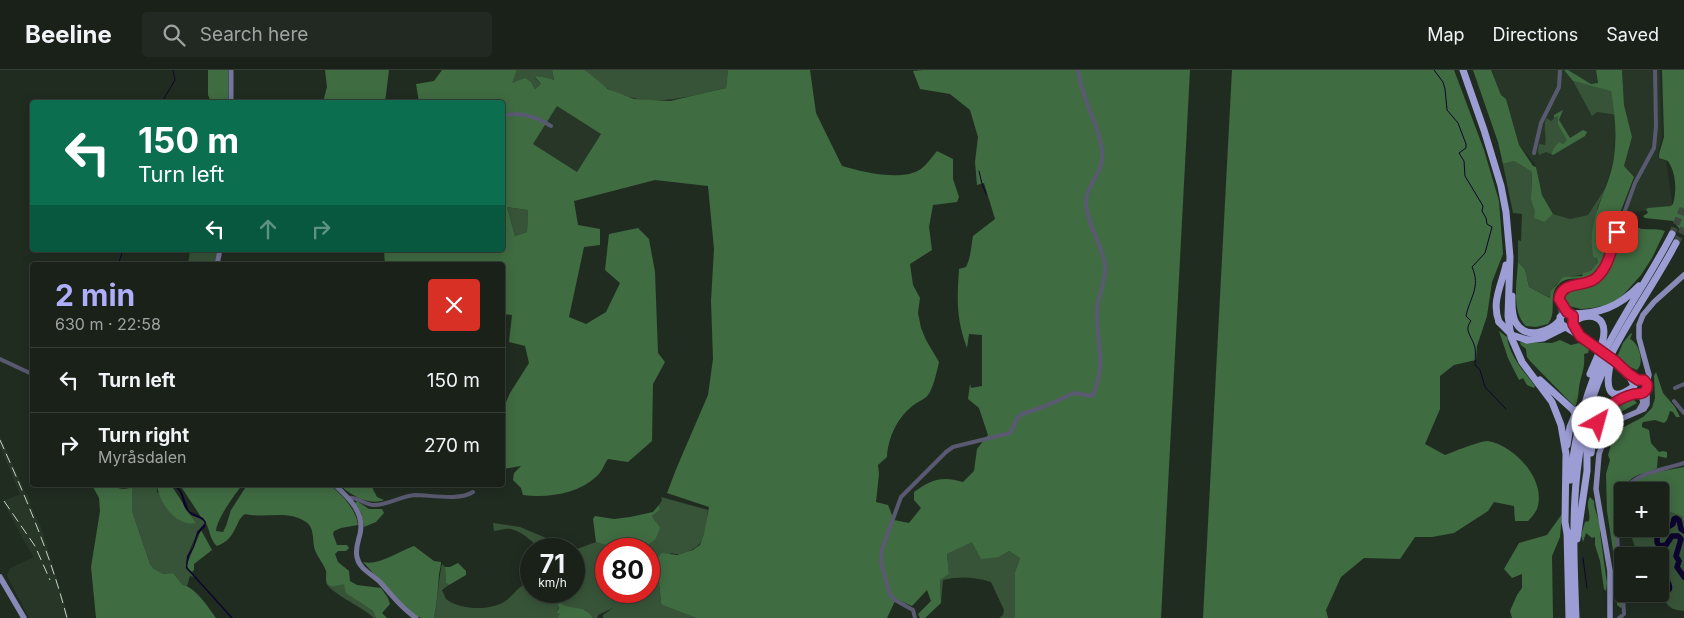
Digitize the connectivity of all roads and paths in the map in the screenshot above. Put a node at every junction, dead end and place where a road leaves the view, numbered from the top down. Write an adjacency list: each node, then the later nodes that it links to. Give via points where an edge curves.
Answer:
1 (231, 70): 6 (main road)
2 (1078, 70): 39 (street, via 1102,151 1100,169 1086,202 1087,214 1106,266 1097,307 1100,358 1097,386 1093,396 1074,393 1022,414 1010,433 953,447 901,497 882,549 882,562 890,595 913,610)
3 (1464, 70): 11 (highway, via 1501,186); 15 (highway, via 1506,198 1512,243)
4 (1560, 70): 9 (street, via 1560,87 1542,118)
5 (1655, 70): 16 (street, via 1655,143 1652,152 1635,183 1602,272 1595,279 1564,289 1559,296)
6 (231, 100)
7 (505, 115): 8 (street, via 524,114)
8 (551, 126)
9 (1534, 153)
10 (1672, 234): 14 (highway)
11 (1509, 243): 16 (highway, bridge, via 1496,302 1500,322 1512,335 1527,340 1543,338); 25 (highway, via 1508,316 1511,337 1522,362 1558,414)
12 (1676, 243): 17 (highway)
13 (1684, 275): 21 (main road, via 1657,298 1640,322 1638,336 1649,375)
14 (1646, 279): 16 (highway, via 1626,299 1611,308); 32 (highway, via 1607,348 1582,410 1572,461)
15 (1511, 287): 16 (highway, via 1513,315 1520,328 1540,332); 27 (highway, bridge, via 1511,326 1520,353 1536,376 1573,410 1582,424 1587,441)
16 (1567, 320): 21 (highway, bridge, via 1577,334 1615,361); 25 (highway, via 1595,318 1602,323 1604,334 1570,427)
17 (1614, 348): 21 (highway, via 1608,388 1618,395); 33 (highway, via 1594,392 1580,448)
18 (0, 359): 19 (street)
19 (30, 373)
20 (1684, 384): 22 (street)
21 (1640, 387): 27 (highway, via 1615,402 1601,416); 42 (main road, via 1643,403 1637,412 1616,424 1607,435 1598,463 1596,489 1610,571)
22 (1675, 388)
23 (1674, 401): 24 (street)
24 (1684, 413)
25 (1566, 454): 32 (highway)
26 (1684, 463): 28 (street)
27 (1587, 471): 33 (highway)
28 (1631, 482)
29 (337, 487): 31 (main road)
30 (473, 492): 31 (street, via 464,496 406,496 378,505)
31 (347, 498): 38 (main road, via 361,519 356,553 360,564)
32 (1567, 534): 40 (highway)
33 (1574, 567): 41 (highway)
34 (0, 577): 37 (main road)
35 (0, 583): 37 (main road)
36 (1623, 602): 43 (street, via 1624,614)
37 (22, 618)
38 (416, 618)
39 (915, 618)
40 (1569, 618)
41 (1576, 618)
42 (1610, 618)
43 (1619, 618)

